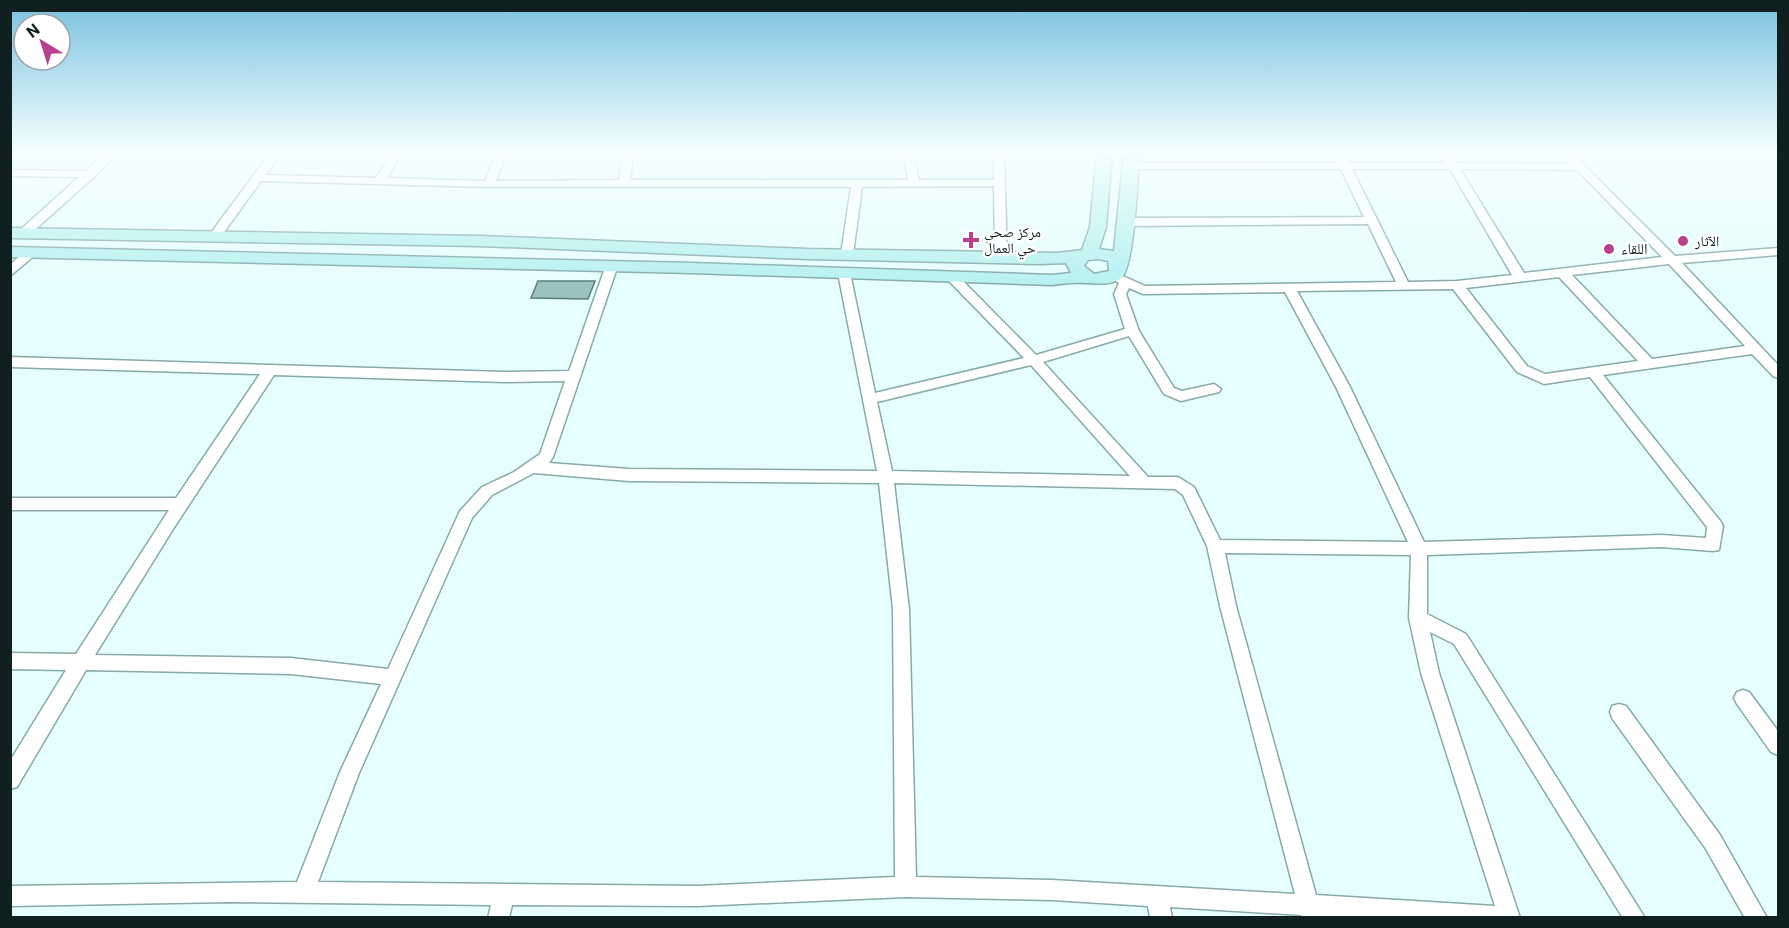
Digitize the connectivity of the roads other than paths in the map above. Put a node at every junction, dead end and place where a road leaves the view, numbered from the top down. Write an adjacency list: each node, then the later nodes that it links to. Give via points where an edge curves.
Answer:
1 (63, 196): 12 (street)
2 (244, 196): 13 (street)
3 (855, 196): 17 (street)
4 (999, 196): 19 (street)
5 (1101, 196): 18 (street, via 1095,241)
6 (1128, 196): 11 (street)
7 (1360, 196): 10 (street)
8 (1471, 196): 28 (street)
9 (1608, 196): 20 (street)
10 (1372, 220): 11 (street); 30 (street)
11 (1126, 222): 25 (street)
12 (17, 233): 13 (street)
13 (215, 236): 17 (street)
14 (10, 252): 15 (street)
15 (30, 252): 21 (street); 22 (street)
16 (1777, 253): 20 (street)
17 (847, 254): 19 (street)
18 (1086, 254): 19 (street, via 1062,259); 25 (street, via 1111,257); 27 (street, via 1078,258 1075,266)
19 (1001, 258)
20 (1672, 260): 23 (street); 33 (street)
21 (612, 266): 24 (street); 40 (street)
22 (10, 272)
23 (1562, 272): 28 (street); 36 (street)
24 (844, 273): 26 (street); 42 (street)
25 (1119, 274): 27 (street, via 1101,279); 31 (street, via 1143,291); 32 (street, via 1120,294)
26 (951, 276): 27 (street, via 1052,280); 34 (street)
27 (1086, 277)
28 (1520, 278): 29 (street)
29 (1457, 285): 30 (street); 39 (street, via 1522,369 1544,379)
30 (1404, 286): 31 (street)
31 (1288, 288): 49 (street, via 1343,387)
32 (1132, 331): 34 (street); 41 (street, via 1169,391 1181,396)
33 (1756, 349): 36 (street); 37 (street)
34 (1034, 360): 42 (street); 45 (street)
35 (10, 362): 38 (street)
36 (1649, 364): 39 (street)
37 (1776, 367)
38 (269, 371): 40 (street); 47 (street)
39 (1593, 372): 49 (street, via 1715,526 1713,545 1662,541)
40 (573, 376): 43 (street, via 546,457)
41 (1214, 390)
42 (869, 399): 44 (street)
43 (531, 467): 44 (street, via 629,475); 53 (street, via 487,491 466,514)
44 (885, 477): 45 (street); 58 (street, via 902,609)
45 (1145, 483): 48 (street, via 1178,483 1190,490)
46 (10, 504): 47 (street)
47 (179, 504): 52 (street)
48 (1215, 546): 49 (street); 63 (street)
49 (1419, 549): 50 (street)
50 (1418, 618): 64 (street, via 1430,673); 67 (street, via 1460,639)
51 (10, 661): 52 (street)
52 (80, 662): 53 (street, via 291,666); 57 (street)
53 (391, 678): 59 (street)
54 (1743, 698): 56 (street)
55 (1619, 712): 68 (street, via 1713,842)
56 (1779, 746)
57 (10, 780)
58 (906, 887): 60 (street, via 697,896); 62 (street)
59 (303, 893): 60 (street); 61 (street)
60 (505, 894): 65 (street)
61 (10, 896)
62 (1157, 896): 63 (street); 66 (street)
63 (1311, 911): 64 (street)
64 (1510, 917)
65 (498, 918)
66 (1161, 918)
67 (1635, 918)
68 (1757, 918)

